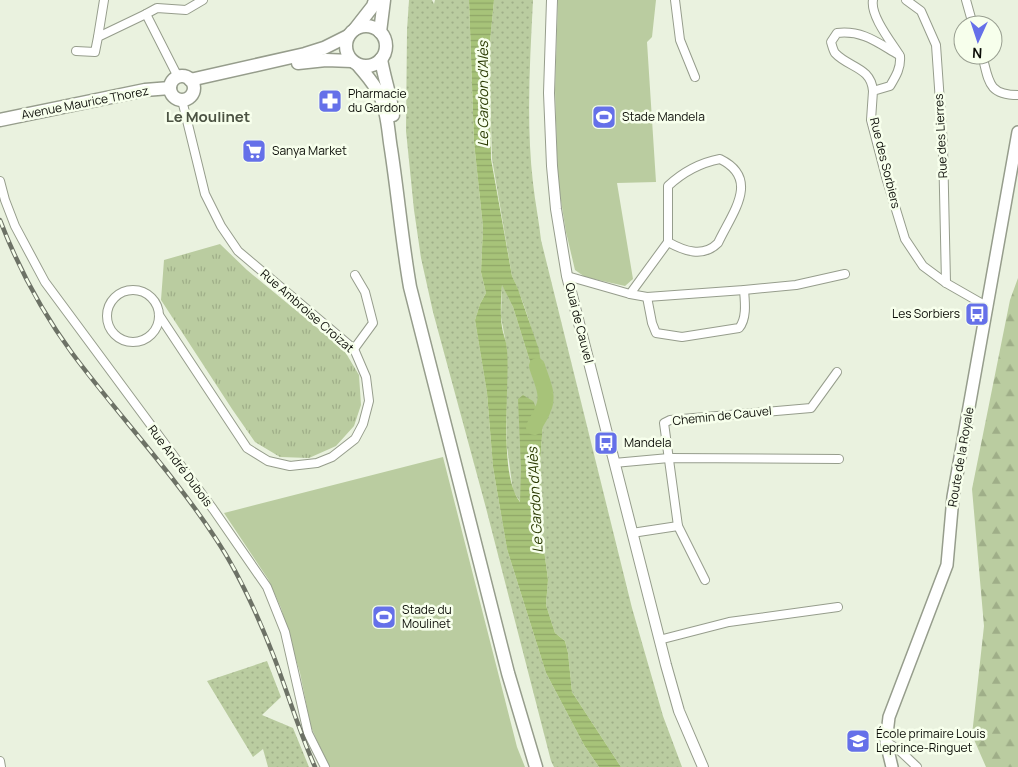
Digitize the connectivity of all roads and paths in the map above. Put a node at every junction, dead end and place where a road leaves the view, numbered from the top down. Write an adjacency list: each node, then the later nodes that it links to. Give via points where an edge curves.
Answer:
1 (104, 0): 14 (street)
2 (203, 0): 10 (street, via 186,10 157,8)
3 (375, 0): 12 (main road)
4 (384, 0): 13 (main road)
5 (552, 0): 33 (street, Quai de Cauvel, via 549,93 552,166)
6 (675, 0): 20 (street, via 680,40)
7 (873, 0): 16 (street, via 876,18)
8 (906, 0): 34 (street, Rue des Lierres, via 921,11 936,45 943,145)
9 (966, 0): 11 (street)
10 (146, 14): 14 (street); 21 (street)
11 (971, 15)
12 (352, 32): 13 (main road, via 368,26); 18 (main road, via 346,49); 21 (main road, via 324,48 305,54)
13 (380, 32): 17 (main road, via 386,45)
14 (98, 38): 15 (street, via 95,52)
15 (76, 51)
16 (900, 56): 23 (street, via 898,73 890,86); 23 (street, via 866,35 837,33 831,42 835,52 868,76)
17 (382, 59): 18 (main road, via 370,66); 28 (main road, via 393,115)
18 (355, 63): 21 (main road, via 305,62 226,79); 28 (main road, via 381,97)
19 (985, 65): 24 (street, via 997,92)
20 (695, 77)
21 (187, 81): 22 (main road, via 172,82); 25 (main road, via 189,97)
22 (170, 88): 25 (main road, via 175,98); 26 (main road, Avenue Maurice Thorez, via 145,90)
23 (873, 92): 34 (street, Rue des Sorbiers, via 871,120 905,238 923,266)
24 (1018, 95)
25 (182, 100): 40 (street, Rue Ambroise Croizat, via 205,194 238,251)
26 (0, 120)
27 (1017, 136): 38 (main road, Route de la Royale)
28 (393, 166): 54 (main road, via 410,287 508,673)
29 (0, 181): 53 (street, Rue André Dubois, via 15,226 45,282 267,587 285,632 308,733)
30 (668, 242): 30 (street, via 683,250 704,252 718,243 741,194 740,177 729,163 720,159 705,161 668,186); 36 (street)
31 (846, 274): 35 (street, via 796,285)
32 (355, 276): 40 (street, via 365,292 373,323)
33 (567, 276): 36 (street); 44 (street, Quai de Cauvel)
34 (946, 283): 38 (street, Rue des Sorbiers)
35 (744, 290): 37 (street); 37 (street, via 743,324 738,328 682,337 656,333)
36 (630, 294): 37 (street)
37 (648, 297)
38 (988, 307): 50 (main road, Route de la Royale, via 953,497 947,565 889,718)
39 (159, 315): 39 (street, Rue Ambroise Croizat, via 153,298 138,290 120,292 108,305 106,314 110,331 132,343 149,337 155,331); 40 (street, Rue Ambroise Croizat, via 248,448 268,461 290,466 332,457 355,439 369,401 366,377)
40 (354, 349)
41 (837, 372): 42 (street, Chemin de Cauvel, via 811,408 664,423)
42 (669, 458): 43 (street); 44 (street); 45 (street, Chemin de Cauvel)
43 (839, 459)
44 (614, 463): 46 (street, Quai de Cauvel)
45 (678, 526): 46 (street); 47 (street, Chemin de Cauvel)
46 (632, 532): 49 (street, Quai de Cauvel)
47 (705, 580)
48 (838, 607): 49 (street, via 729,622)
49 (659, 640): 55 (street, Quai de Cauvel, via 679,711)
50 (886, 742): 56 (main road, Route de la Royale); 57 (street)
51 (0, 761): 52 (street)
52 (1, 767)
53 (325, 767)
54 (536, 767)
55 (703, 767)
56 (892, 767)
57 (917, 767)

